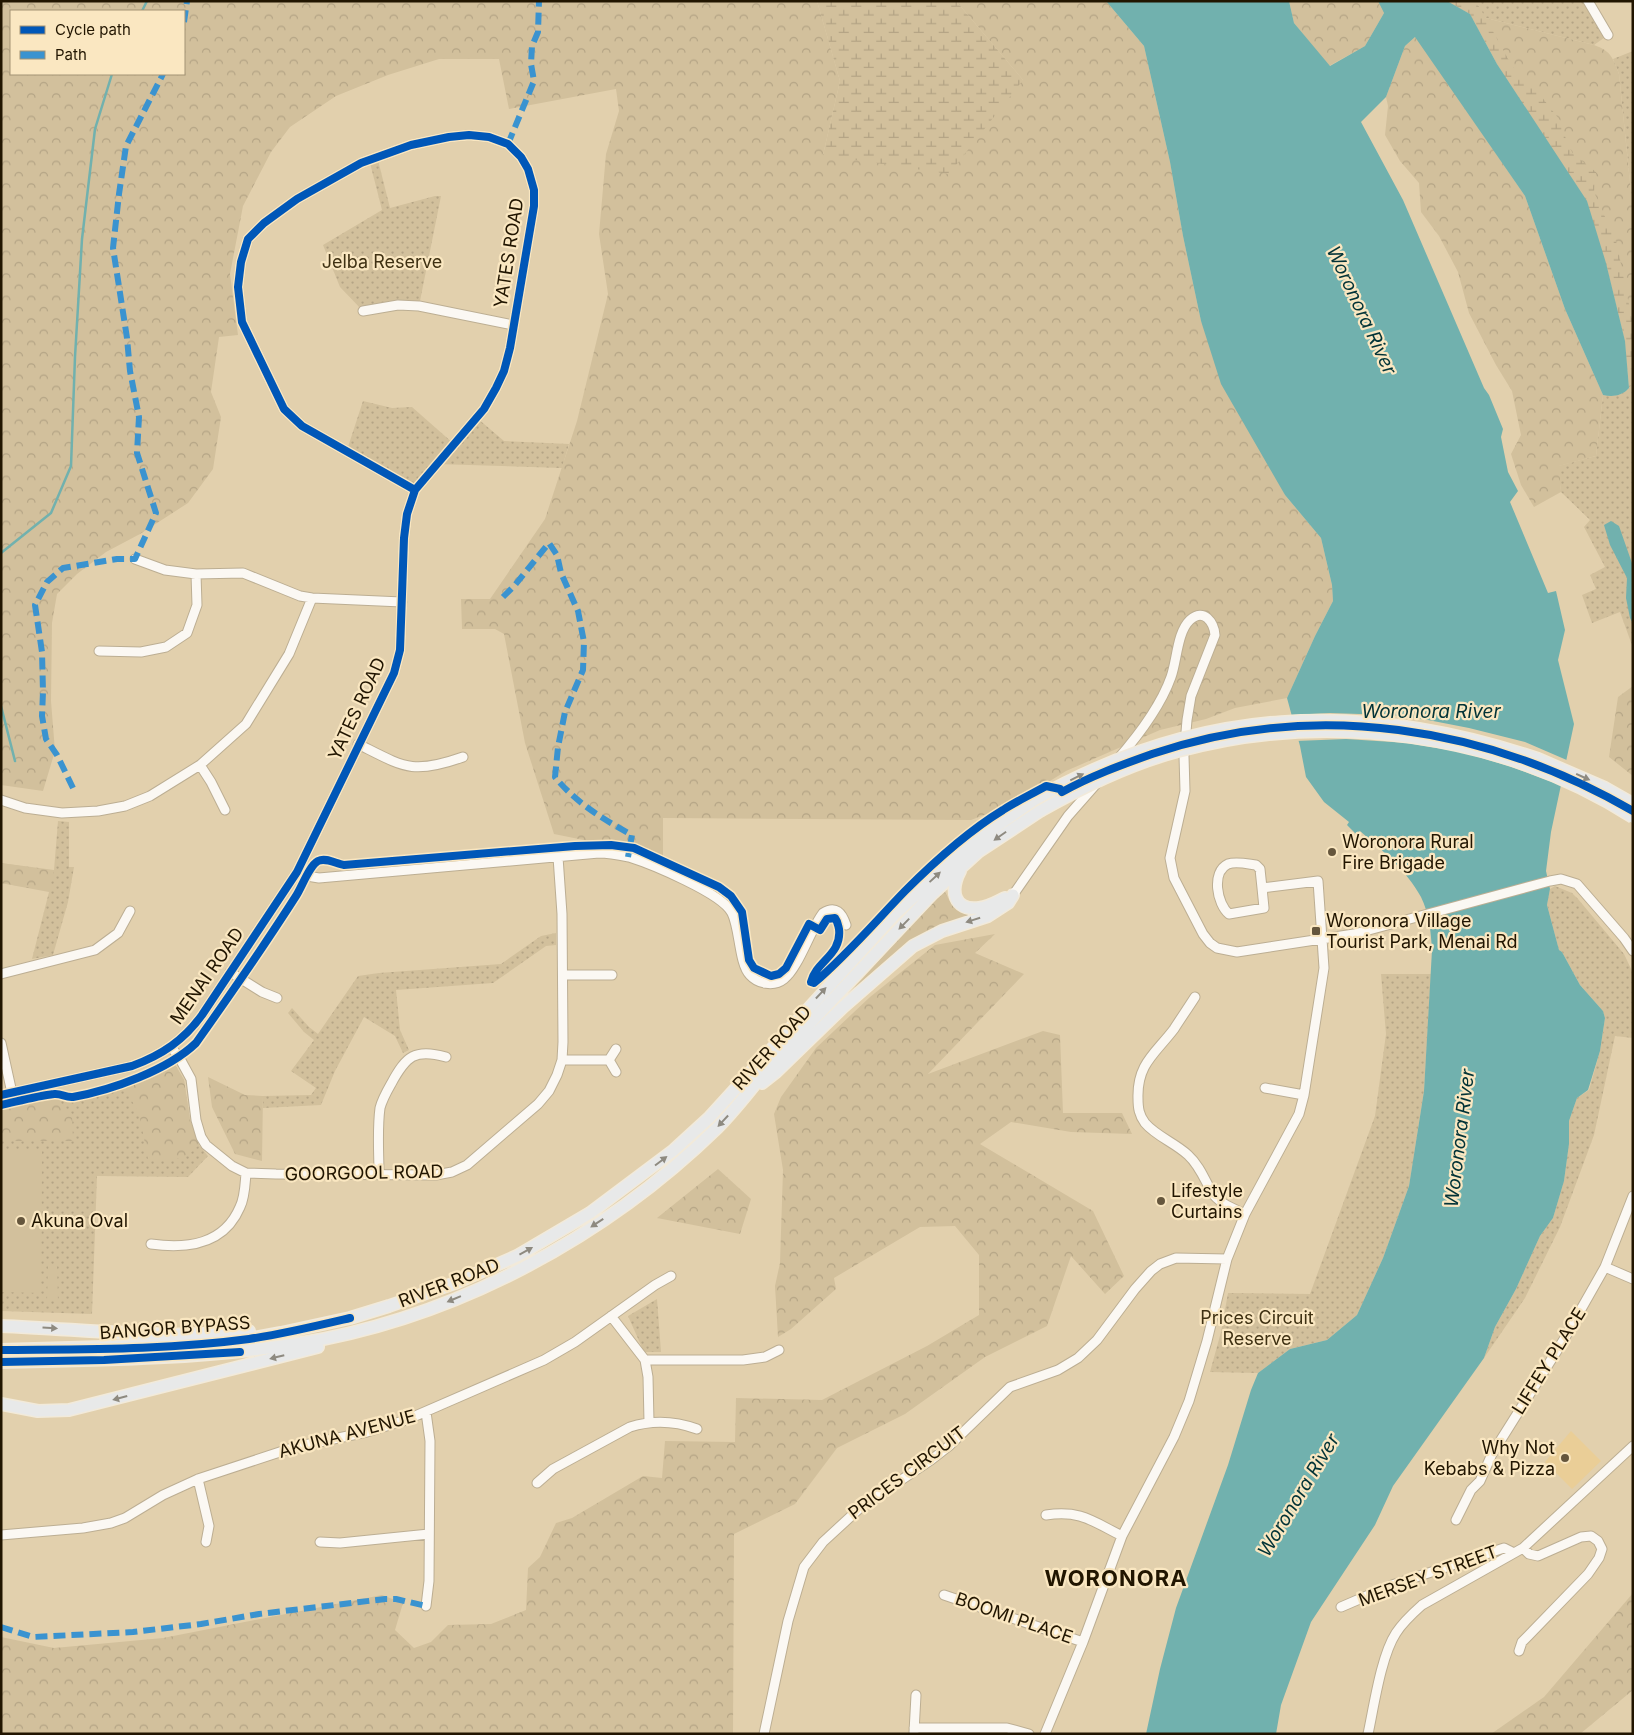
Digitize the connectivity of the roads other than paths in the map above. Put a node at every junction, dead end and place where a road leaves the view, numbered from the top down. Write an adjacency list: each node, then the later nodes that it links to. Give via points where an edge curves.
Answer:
1 (1588, 1): 2 (street)
2 (1608, 34)
3 (363, 311): 4 (street, via 398,305 418,306)
4 (513, 325): 5 (street, YATES ROAD, via 504,371 484,409); 5 (street, YATES ROAD, via 534,190 521,157 508,144 489,137 449,137 372,157 297,199 248,239 238,288 242,322 284,409 302,426)
5 (415, 490): 9 (street, YATES ROAD, via 404,538)
6 (135, 559): 7 (street, via 164,570)
7 (196, 574): 8 (street, via 243,573); 10 (street, via 197,605 187,633 166,647 141,652)
8 (312, 598): 9 (street); 13 (street, via 289,654 246,724)
9 (402, 602): 11 (street, YATES ROAD, via 400,650 394,673)
10 (99, 651)
11 (358, 744): 12 (street, via 410,767 424,768); 20 (street, YATES ROAD)
12 (462, 757)
13 (200, 765): 14 (street, via 150,796 125,806 98,811 62,813 25,808); 16 (street)
14 (1, 800)
15 (1633, 804): 55 (main road, RIVER ROAD, one-way to 15, bridge, via 455,1283 517,1256 590,1213 674,1150 709,1118 895,914 974,842 1034,800 1098,767 1175,740 1245,726 1336,720 1411,726 1487,742 1563,768)
16 (225, 810)
17 (1633, 817): 19 (main road, RIVER ROAD, one-way to 19, bridge, via 1572,784 1522,764 1438,741 1335,731 1290,733 1178,751 1110,775 1040,811)
18 (558, 857): 20 (street, via 319,878); 24 (street, via 607,853 628,857 709,893 731,912 748,974 759,982 783,980 791,972 823,913 828,910 838,912); 29 (street, GOORGOOL ROAD)
19 (963, 865): 22 (main road, via 954,888 956,899 962,905 979,908); 44 (main road, RIVER ROAD, one-way to 44, via 868,961 767,1069)
20 (297, 872): 27 (street, MENAI ROAD)
21 (1262, 888): 21 (street, via 1264,908 1229,914 1218,896 1219,875 1226,865 1232,863 1256,865 1260,869); 25 (street, via 1318,881)
22 (1013, 895): 25 (street, via 1068,816 1129,747 1147,721 1171,677 1185,628 1190,620 1202,616 1212,622 1215,635 1191,696 1184,756 1184,792 1170,858 1174,878 1203,934 1217,948 1236,952); 44 (main road, one-way to 44, via 1008,903 988,916 942,931 913,946)
23 (130, 911): 28 (street, via 118,933 95,950)
24 (846, 926)
25 (1323, 939): 26 (street, via 1354,934 1561,879 1577,884); 43 (street, via 1324,968)
26 (1633, 951)
27 (230, 972): 32 (street); 34 (street, MENAI ROAD, via 193,1027)
28 (1, 974)
29 (563, 975): 30 (street); 37 (street, GOORGOOL ROAD)
30 (612, 975)
31 (1195, 997): 48 (street, via 1141,1073 1138,1084 1140,1116 1188,1156 1204,1174 1211,1192 1226,1206)
32 (277, 998)
33 (1, 1043): 41 (street)
34 (171, 1047): 41 (street, MENAI ROAD, via 132,1066); 45 (street, GOORGOOL ROAD, via 191,1079 201,1137 232,1166)
35 (616, 1049): 38 (street)
36 (446, 1057): 46 (street, via 419,1054 401,1065 380,1106)
37 (562, 1060): 38 (street); 46 (street, GOORGOOL ROAD, via 549,1091 538,1104 467,1165 436,1175)
38 (609, 1060): 39 (street)
39 (616, 1072)
40 (1265, 1088): 43 (street)
41 (12, 1093): 42 (street, MENAI ROAD)
42 (1, 1095)
43 (1304, 1095): 48 (street, via 1299,1114)
44 (746, 1096): 57 (main road, RIVER ROAD, one-way to 57, via 717,1128 663,1176 551,1253 442,1304)
45 (246, 1172): 46 (street, GOORGOOL ROAD); 49 (street, via 241,1206 231,1223 213,1238 192,1246)
46 (379, 1175)
47 (1633, 1196): 51 (street, LIFFEY PLACE)
48 (1245, 1214): 50 (street)
49 (151, 1244)
50 (1227, 1259): 73 (street, via 1189,1401 1174,1437); 85 (street, PRICES CIRCUIT, via 1176,1258 1160,1264 1078,1358 1058,1370 1010,1388 949,1446 861,1507 823,1542 804,1567 788,1621)
51 (1605, 1267): 53 (street); 70 (street, LIFFEY PLACE)
52 (671, 1276): 54 (street, AKUNA AVENUE)
53 (1633, 1279)
54 (611, 1316): 60 (street); 63 (street, AKUNA AVENUE, via 544,1360)
55 (350, 1318): 56 (main road, one-way to 55, via 135,1333 220,1333); 58 (main road, BANGOR BYPASS, via 281,1333 217,1342 134,1348)
56 (1, 1326)
57 (374, 1327): 61 (main road, BANGOR BYPASS, via 298,1344 240,1352); 62 (main road, one-way to 62, via 333,1343 81,1408 28,1410)
58 (1, 1350)
59 (779, 1350): 60 (street, via 765,1357 742,1360)
60 (646, 1360): 64 (street)
61 (1, 1362)
62 (1, 1404)
63 (426, 1412): 67 (street, AKUNA AVENUE, via 384,1427 295,1447); 71 (street, via 430,1441)
64 (649, 1422): 65 (street, via 683,1424); 68 (street, via 617,1433 553,1470)
65 (697, 1429)
66 (1633, 1446): 76 (street)
67 (198, 1479): 72 (street, AKUNA AVENUE, via 111,1523); 74 (street, via 210,1526)
68 (537, 1483)
69 (1046, 1516): 73 (street, via 1080,1515)
70 (1456, 1520)
71 (429, 1534): 75 (street); 79 (street)
72 (1, 1536)
73 (1122, 1536): 81 (street)
74 (206, 1542)
75 (320, 1542)
76 (1523, 1548): 77 (street); 82 (street, via 1538,1556 1586,1536 1595,1538 1602,1549 1600,1558 1588,1574 1522,1642)
77 (1514, 1553): 80 (street, MERSEY STREET, via 1504,1548 1392,1585); 88 (street, via 1422,1605 1396,1632 1384,1659)
78 (944, 1595): 81 (street, BOOMI PLACE)
79 (426, 1606)
80 (1342, 1608)
81 (1083, 1642): 87 (street)
82 (1519, 1651)
83 (916, 1695): 84 (street)
84 (914, 1731): 86 (street, via 1008,1728)
85 (764, 1734)
86 (1029, 1734)
87 (1045, 1734)
88 (1368, 1734)

